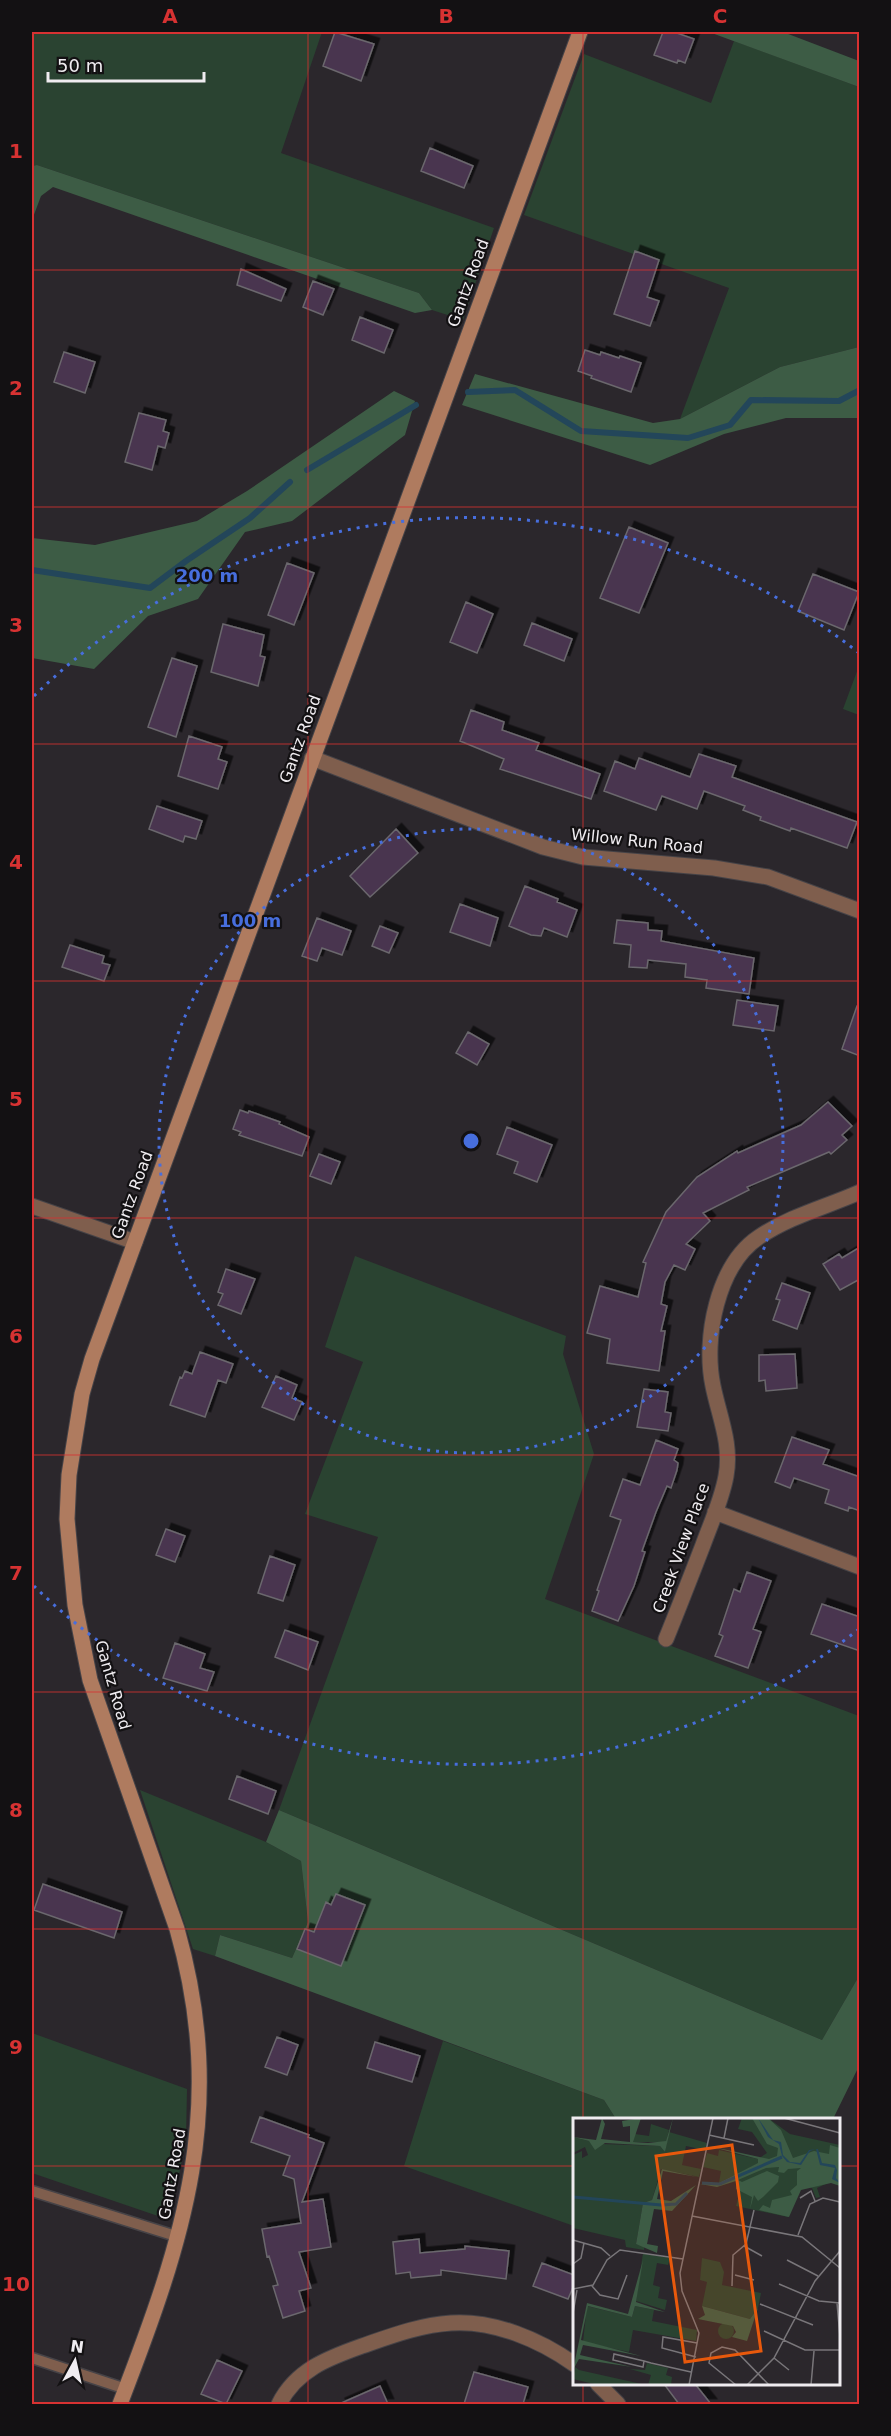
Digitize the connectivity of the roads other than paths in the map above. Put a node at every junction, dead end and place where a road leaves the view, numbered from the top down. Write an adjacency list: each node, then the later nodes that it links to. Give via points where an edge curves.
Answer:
1 (580, 32): 2 (main road, Gantz Road)
2 (312, 758): 3 (street, Willow Run Road, via 543,847 583,857 714,868 768,877); 6 (main road, Gantz Road)
3 (860, 911)
4 (860, 1192): 7 (street, Creek View Place, via 792,1218 758,1237 738,1258 725,1280 710,1337 712,1384 727,1440 726,1475)
5 (32, 1206): 6 (street)
6 (135, 1242): 11 (main road, Gantz Road, via 82,1394 69,1474 67,1520 75,1605 90,1680 177,1929 194,2004 199,2039 199,2117)
7 (716, 1512): 8 (street); 9 (street, Creek View Place)
8 (860, 1567)
9 (666, 1639)
10 (32, 2191): 11 (lane)
11 (179, 2237): 15 (main road, Gantz Road)
12 (32, 2358): 15 (lane)
13 (573, 2363): 17 (street, via 520,2334 452,2323 404,2331 331,2357 298,2378)
14 (599, 2385): 18 (street)
15 (126, 2389): 16 (main road, Gantz Road)
16 (120, 2404)
17 (279, 2404)
18 (618, 2404)

